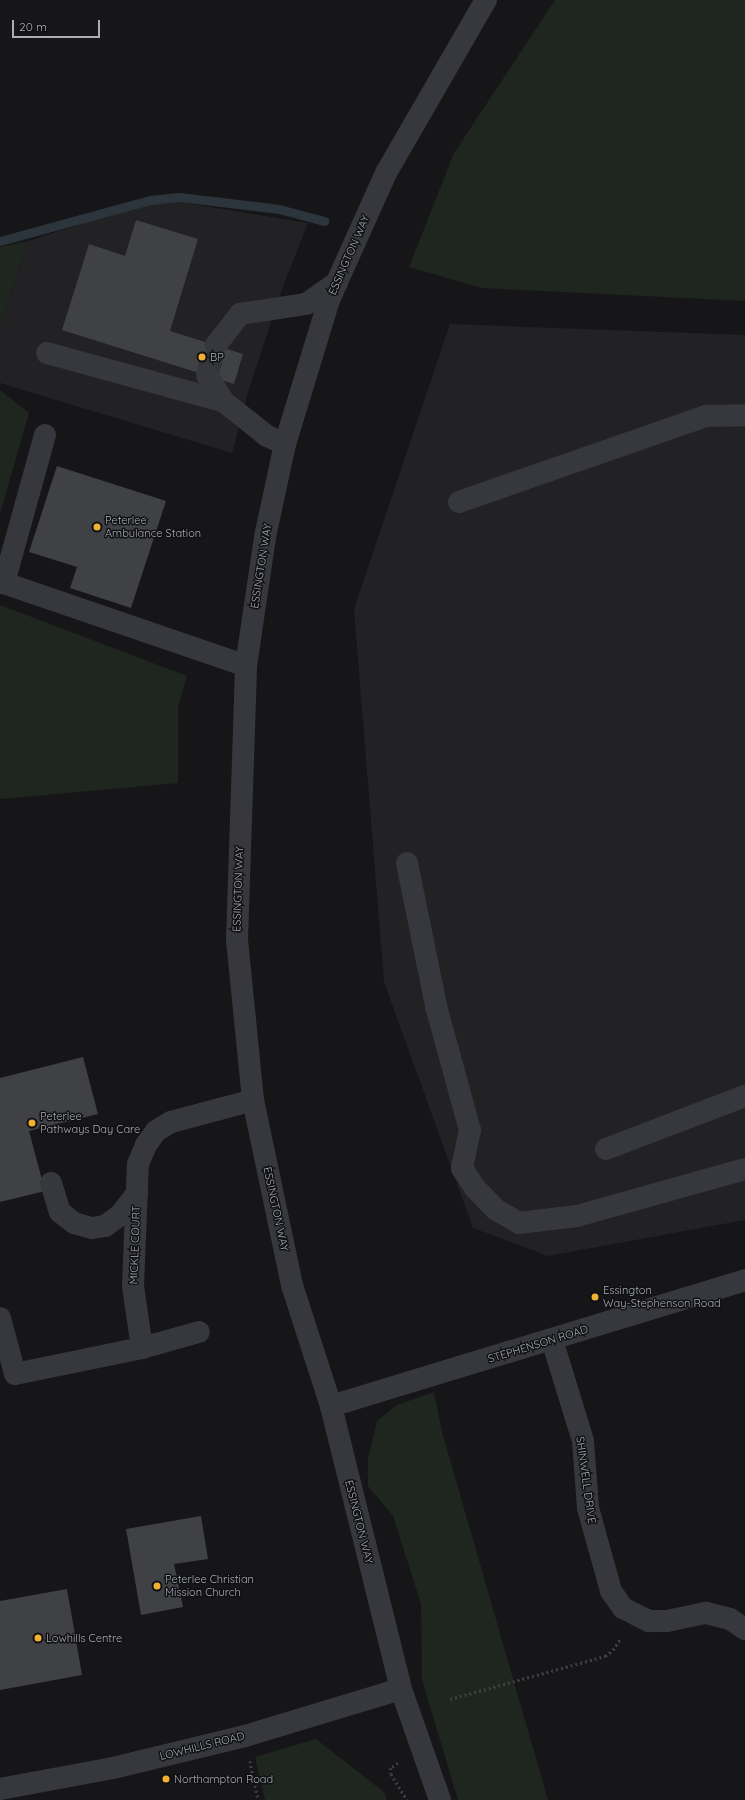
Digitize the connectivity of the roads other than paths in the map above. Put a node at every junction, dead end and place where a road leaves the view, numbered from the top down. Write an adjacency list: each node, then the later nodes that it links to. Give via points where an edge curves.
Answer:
1 (486, 0): 2 (street, ESSINGTON WAY, via 386,173)
2 (337, 282): 3 (street, via 306,304 240,314); 9 (street, ESSINGTON WAY, via 329,300)
3 (216, 345)
4 (47, 353): 6 (street)
5 (207, 375): 6 (street)
6 (223, 401): 9 (street, via 267,436)
7 (745, 415): 10 (street, via 706,416)
8 (45, 435): 11 (street, via 4,583)
9 (285, 444): 11 (street, ESSINGTON WAY, via 265,537)
10 (460, 502)
11 (246, 666): 14 (street, ESSINGTON WAY, via 237,940)
12 (406, 864): 16 (street, via 436,1006 470,1130 462,1168 475,1188 495,1209 519,1223 577,1216)
13 (745, 1096): 15 (street)
14 (253, 1100): 18 (street, MICKLE COURT, via 171,1122 156,1131 146,1145 138,1164); 24 (street, ESSINGTON WAY, via 292,1285)
15 (606, 1148)
16 (745, 1169)
17 (51, 1183): 18 (street, via 60,1212 74,1223 92,1228 106,1226 120,1215)
18 (137, 1193): 23 (street, MICKLE COURT, via 132,1286)
19 (745, 1280): 22 (street, STEPHENSON ROAD)
20 (0, 1318): 23 (street, via 15,1374)
21 (199, 1332): 23 (street)
22 (552, 1340): 24 (street, STEPHENSON ROAD); 25 (street, SHINWELL DRIVE, via 583,1441 588,1508 595,1540 611,1590 623,1608 649,1621 667,1621 706,1613 730,1619)
23 (142, 1348)
24 (331, 1406): 26 (street, ESSINGTON WAY)
25 (745, 1629)
26 (401, 1689): 27 (street, LOWHILLS ROAD, via 245,1736 113,1768); 28 (street, ESSINGTON WAY)
27 (0, 1789)
28 (440, 1800)

